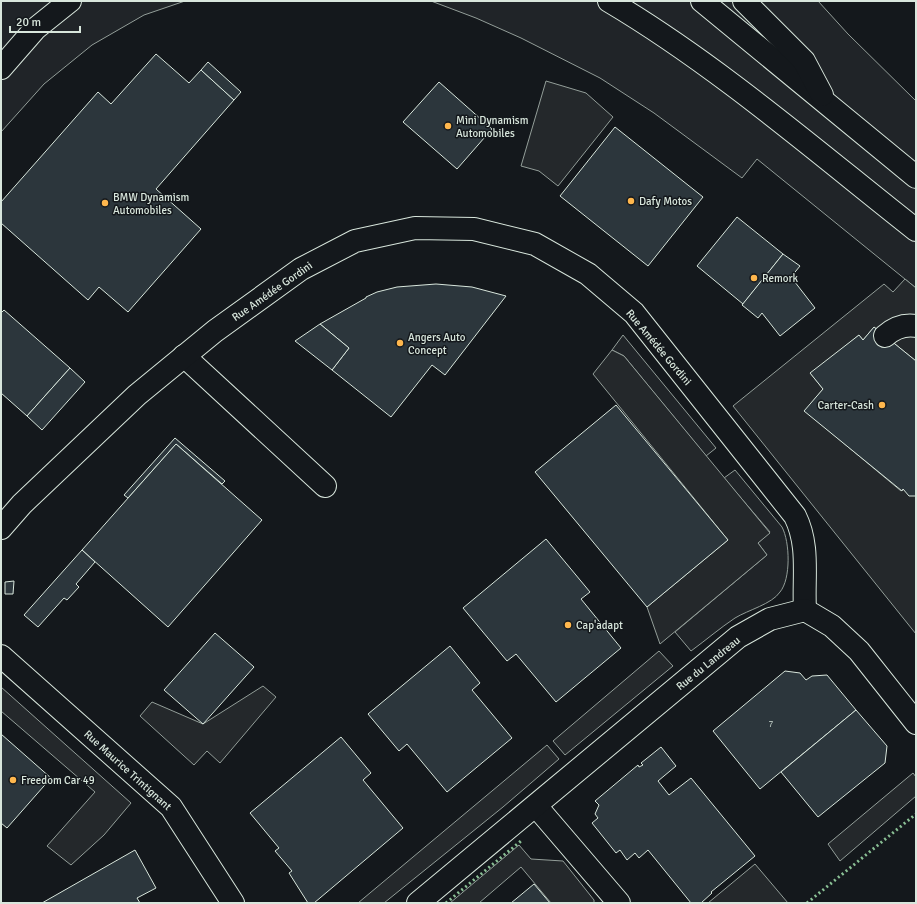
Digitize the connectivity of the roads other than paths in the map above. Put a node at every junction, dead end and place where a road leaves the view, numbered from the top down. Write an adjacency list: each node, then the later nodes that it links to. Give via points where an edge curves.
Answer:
1 (70, 1): 5 (main road, via 35,29)
2 (609, 1): 8 (main road, via 665,36)
3 (702, 1): 6 (main road)
4 (744, 1): 6 (main road, via 804,61)
5 (1, 68)
6 (826, 103): 7 (main road)
7 (916, 177)
8 (916, 230)
9 (916, 326): 10 (main road, via 902,326)
10 (885, 336)
11 (184, 356): 12 (main road); 13 (main road, Rue Amédée Gordini, via 132,400 22,504); 14 (main road, Rue Amédée Gordini, via 301,269 355,241 415,228 474,229 535,244 588,274 634,313 795,516 804,539)
12 (324, 486)
13 (1, 528)
14 (805, 610): 16 (main road, via 832,626 859,651); 17 (main road, Rue du Landreau, via 770,619 738,638)
15 (1, 656): 18 (main road, Rue Maurice Trintignant, via 171,807)
16 (916, 723)
17 (536, 806): 19 (main road, Rue du Landreau); 20 (main road)
18 (233, 903)
19 (418, 903)
20 (619, 903)

